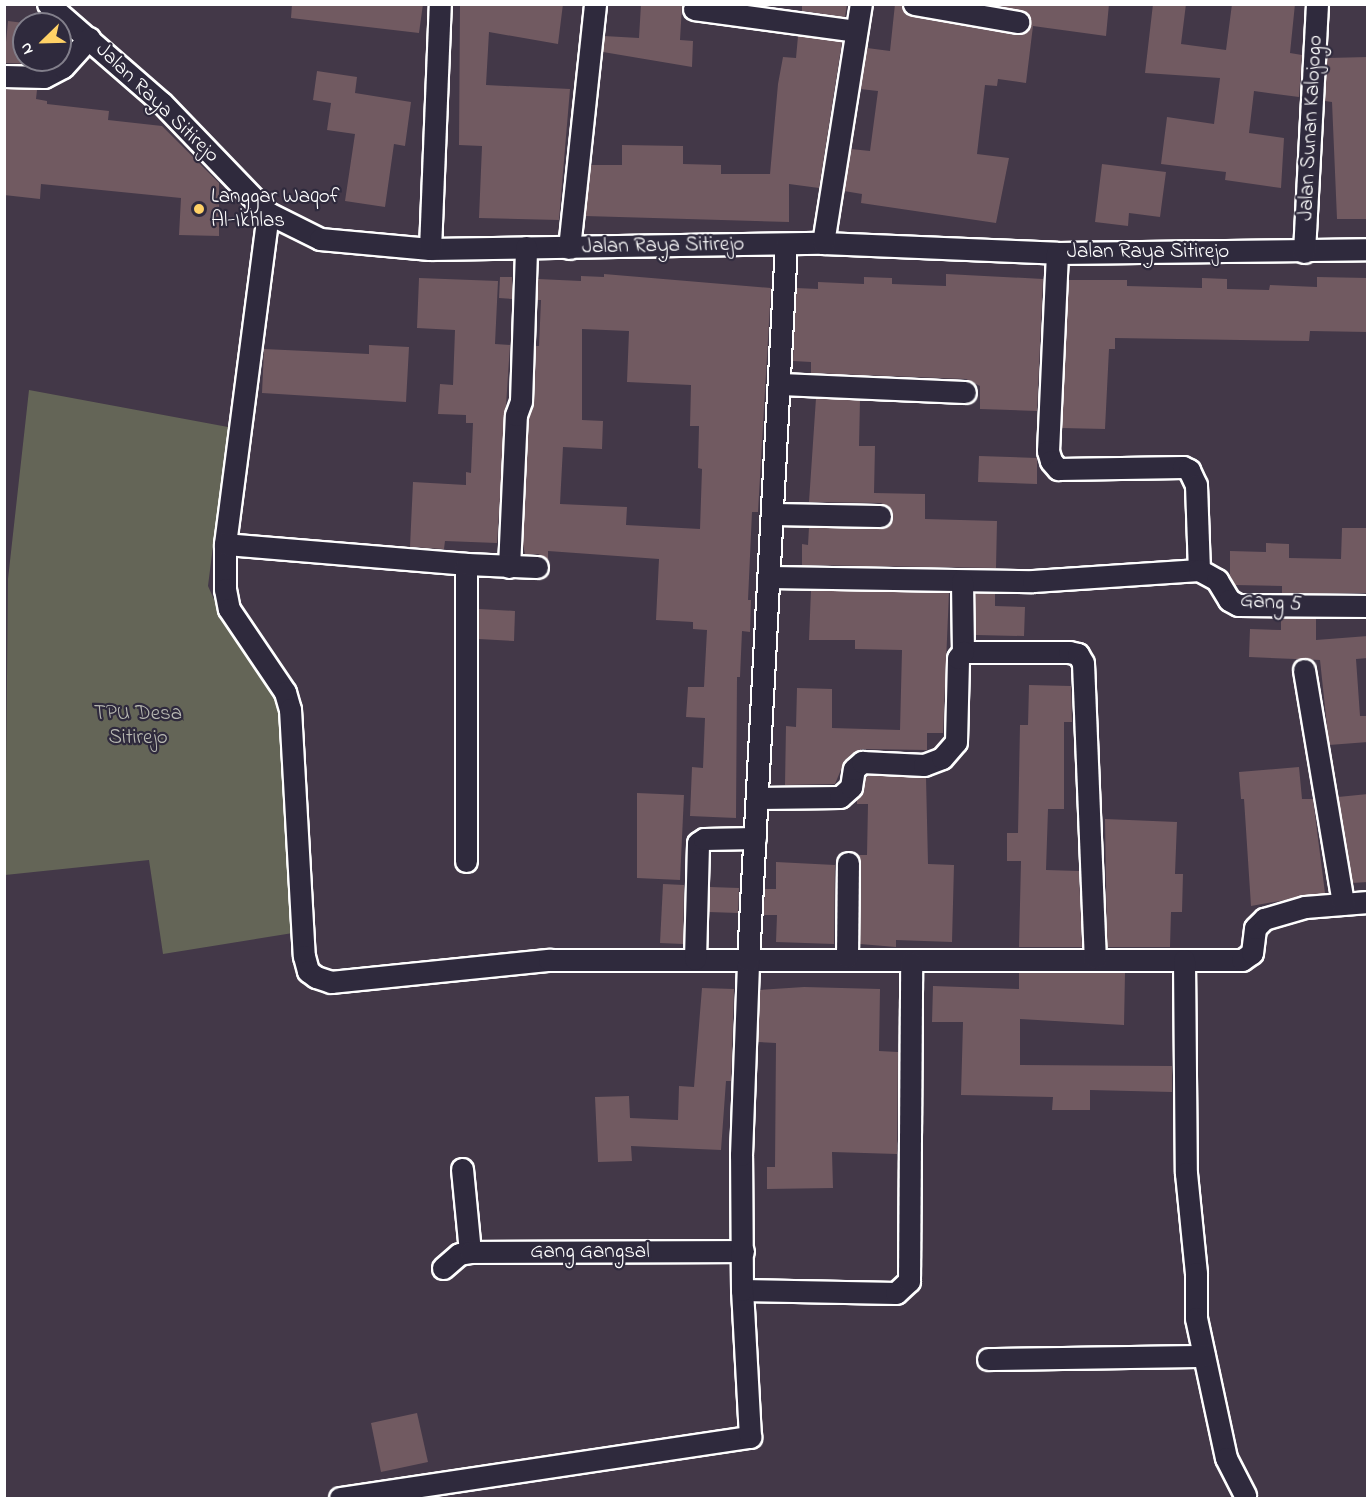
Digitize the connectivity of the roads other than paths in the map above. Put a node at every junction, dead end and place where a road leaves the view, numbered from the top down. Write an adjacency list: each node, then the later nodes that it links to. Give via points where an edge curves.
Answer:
1 (48, 4): 10 (street, Jalan Raya Sitirejo)
2 (440, 4): 17 (street)
3 (595, 4): 16 (street)
4 (861, 4): 9 (street)
5 (914, 4): 8 (street)
6 (1317, 4): 19 (street, Jalan Sunan Kalojogo)
7 (694, 9): 9 (street)
8 (1018, 22)
9 (856, 31): 13 (street)
10 (89, 38): 11 (street, via 63,67 44,77); 12 (street, Jalan Raya Sitirejo, via 162,103)
11 (4, 76)
12 (268, 213): 17 (street, Jalan Raya Sitirejo, via 285,225 320,239); 25 (street)
13 (824, 243): 14 (street, Jalan Raya Sitirejo); 20 (street, Jalan Raya Sitirejo)
14 (786, 244): 16 (street, Jalan Raya Sitirejo); 21 (street)
15 (526, 247): 16 (street, Jalan Raya Sitirejo); 17 (street, Jalan Raya Sitirejo); 27 (street, via 521,402 516,415)
16 (569, 248)
17 (430, 249)
18 (1368, 249): 19 (street, Jalan Raya Sitirejo)
19 (1304, 252): 20 (street, Jalan Raya Sitirejo)
20 (1058, 253): 29 (street, via 1048,451 1051,461 1058,469 1189,470 1196,485)
21 (780, 384): 22 (street); 23 (street)
22 (965, 392)
23 (772, 514): 24 (street); 30 (street)
24 (880, 516)
25 (225, 544): 26 (street); 43 (street, via 229,609 285,692 290,709 308,971 331,982 549,960)
26 (466, 564): 27 (street); 37 (street)
27 (509, 567): 28 (street)
28 (537, 567)
29 (1194, 571): 31 (street); 32 (street, Gang 5, via 1217,580 1229,600 1238,605)
30 (770, 577): 31 (street); 35 (street)
31 (962, 581): 33 (street)
32 (1368, 606)
33 (963, 652): 35 (street, via 958,658 956,742 942,758 924,765 862,762 854,769 851,787 840,797); 42 (street, via 1069,652 1078,654 1083,663)
34 (1304, 670): 40 (street)
35 (758, 798): 36 (street)
36 (755, 838): 43 (street, via 701,840); 44 (street)
37 (466, 861)
38 (848, 863): 41 (street)
39 (1368, 902): 40 (street)
40 (1342, 904): 45 (street, via 1305,907 1264,919 1255,928 1252,953 1242,960)
41 (847, 957): 44 (street); 46 (street)
42 (1095, 958): 45 (street); 46 (street)
43 (695, 959): 44 (street)
44 (748, 960): 48 (street, via 741,1155)
45 (1184, 960): 52 (street, via 1186,1173 1196,1273 1196,1318)
46 (911, 962): 51 (street, via 909,1281 896,1293)
47 (462, 1169): 49 (street)
48 (743, 1251): 49 (street, Gang Gangsal); 51 (street)
49 (470, 1252): 50 (street, Gang Gangsal, via 459,1254)
50 (443, 1268)
51 (742, 1290): 55 (street, via 750,1437)
52 (1204, 1356): 53 (street); 54 (street, via 1226,1458)
53 (988, 1359)
54 (1245, 1495)
55 (340, 1498)

